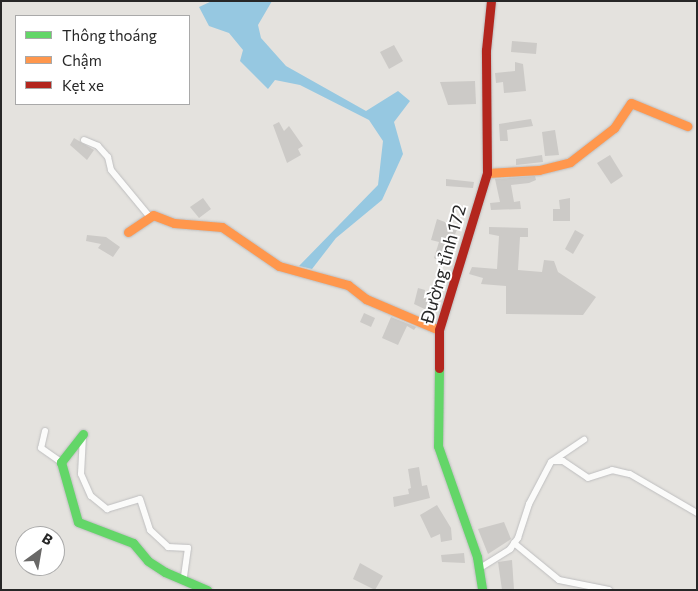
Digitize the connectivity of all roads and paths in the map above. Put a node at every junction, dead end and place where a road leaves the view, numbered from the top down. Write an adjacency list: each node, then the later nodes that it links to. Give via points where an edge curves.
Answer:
1 (491, 1): 4 (street, Đường tỉnh 172, via 486,50)
2 (687, 126): 4 (street, via 631,103 614,128 570,162 539,170)
3 (84, 140): 5 (street, via 98,146 108,157 111,170)
4 (487, 173): 7 (street, Đường tỉnh 172)
5 (149, 216): 6 (street); 7 (street, via 174,223 222,227 279,266 348,285 366,299)
6 (128, 232)
7 (439, 330): 15 (street, Đường tỉnh 172, via 438,446)
8 (45, 431): 12 (street, via 40,448)
9 (83, 434): 12 (street); 16 (street, via 81,474 90,496 107,509 140,499 150,530 168,547 188,548)
10 (584, 440): 11 (street)
11 (553, 461): 13 (street, via 563,461 588,478 612,470 630,474); 14 (street, via 538,484)
12 (61, 462): 16 (street, via 78,522 96,531 114,533 133,543 148,561)
13 (697, 514)
14 (514, 543): 15 (street); 19 (street, via 559,580)
15 (480, 568): 18 (street, Đường tỉnh 172)
16 (184, 578): 17 (street)
17 (207, 590)
18 (482, 590)
19 (609, 590)

